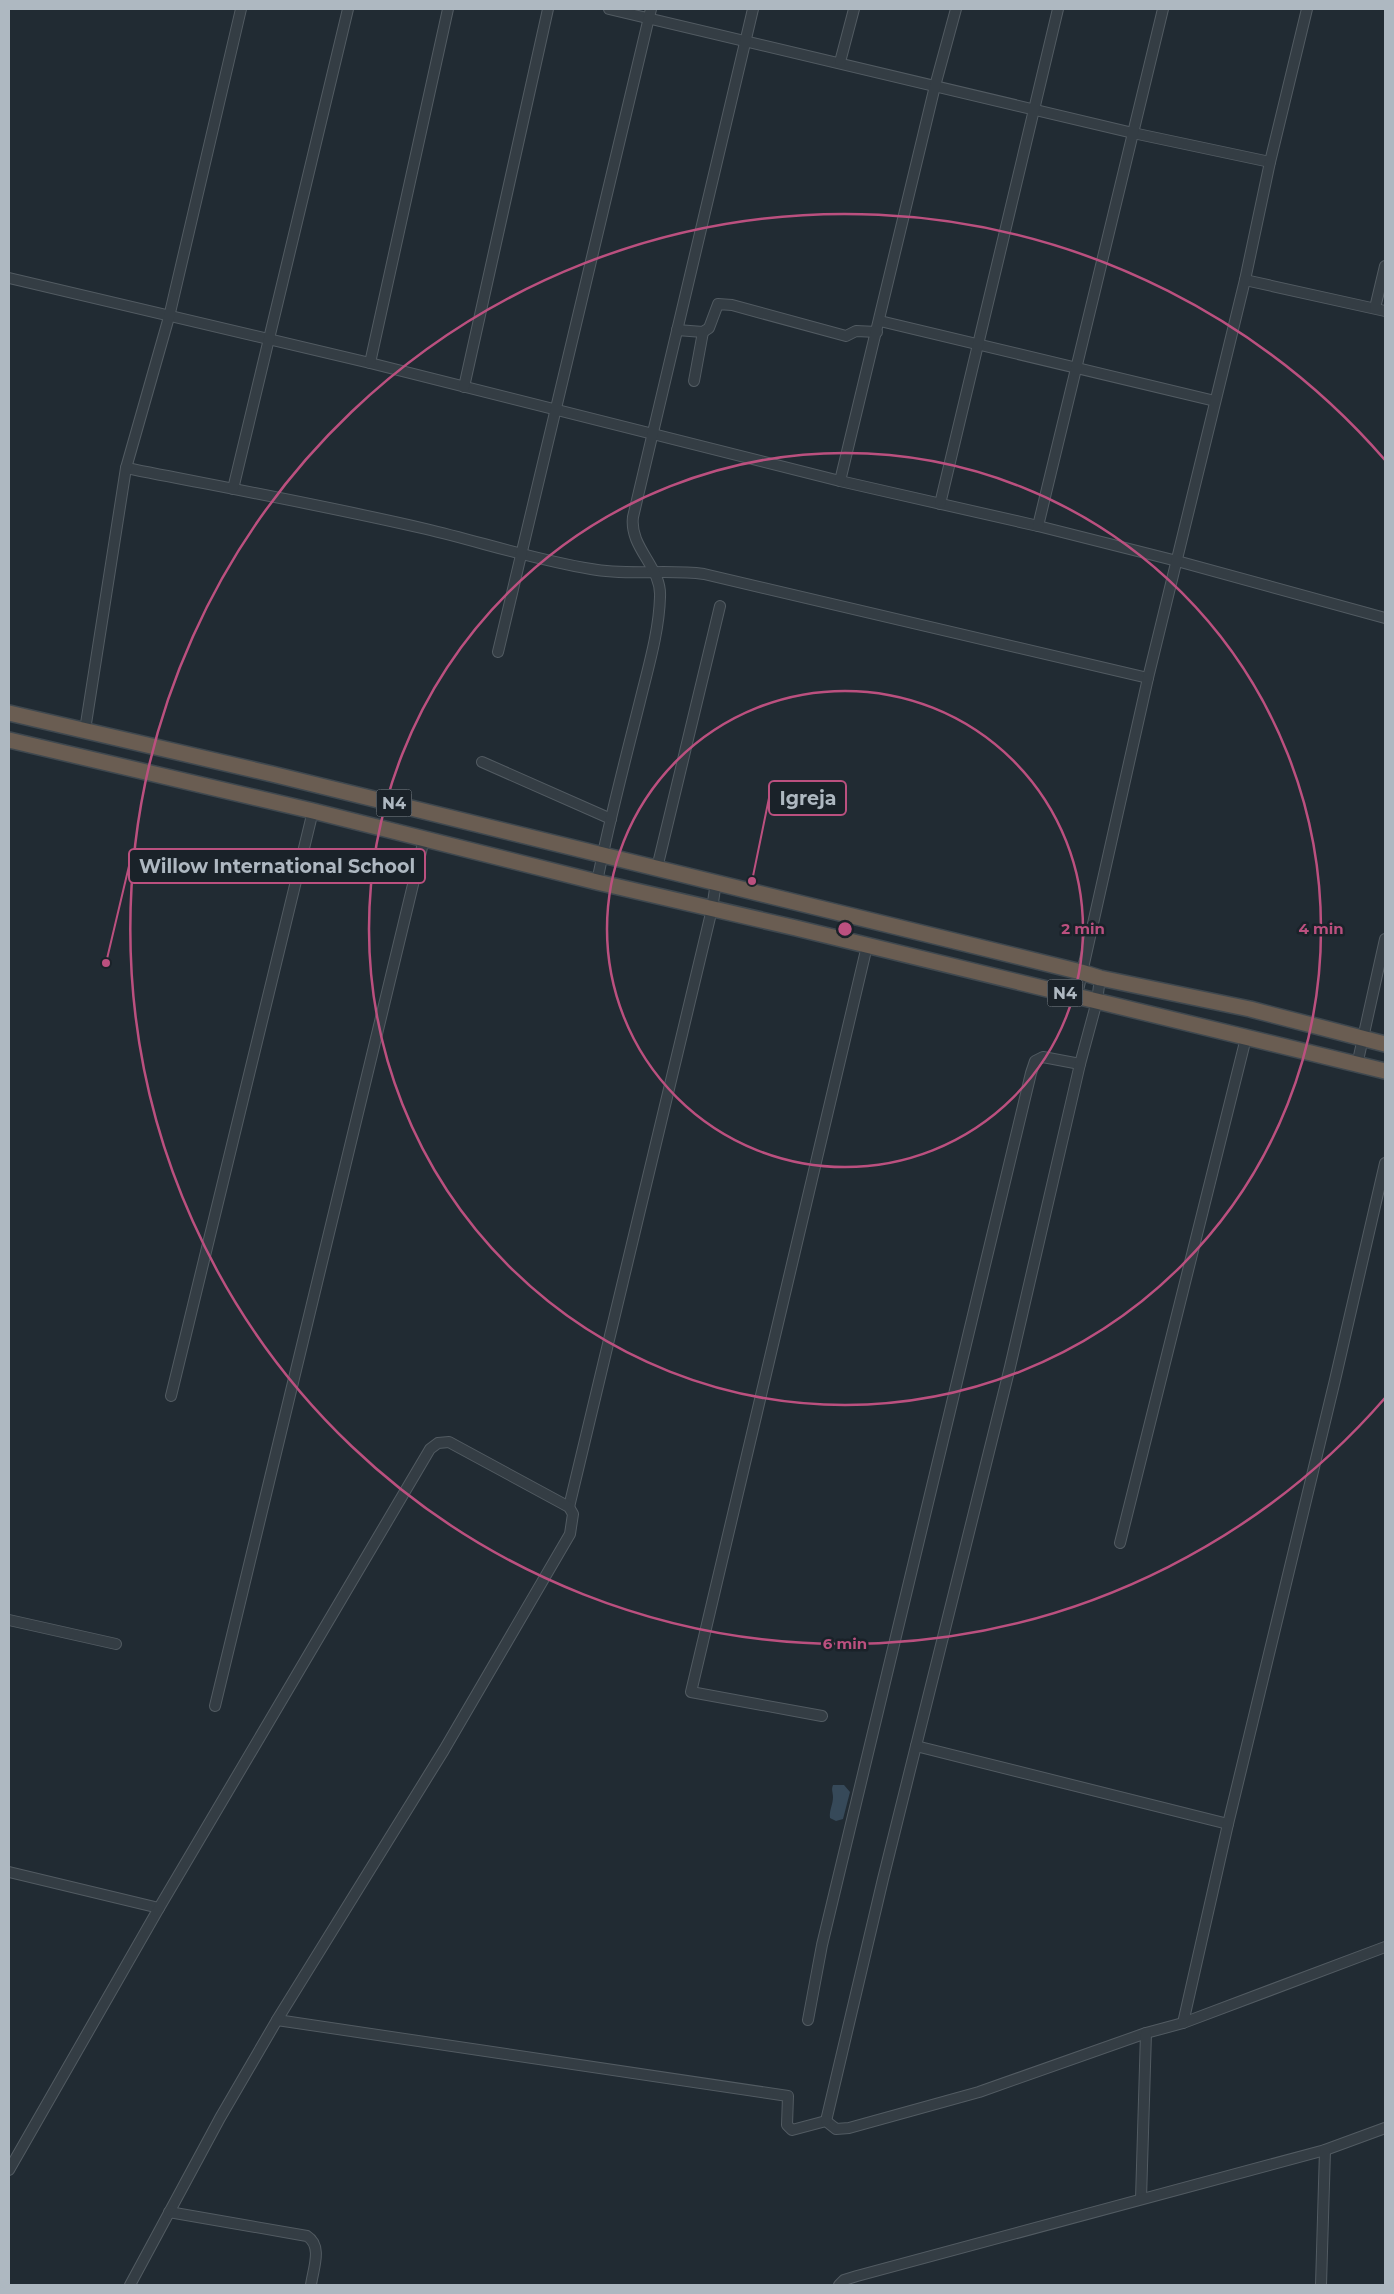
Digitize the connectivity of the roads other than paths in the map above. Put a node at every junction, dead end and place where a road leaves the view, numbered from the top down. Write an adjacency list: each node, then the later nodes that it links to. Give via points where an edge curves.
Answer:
1 (241, 9): 23 (street)
2 (348, 9): 28 (street)
3 (448, 9): 30 (street)
4 (548, 9): 33 (street)
5 (609, 9): 12 (street)
6 (753, 9): 13 (street)
7 (854, 9): 14 (street)
8 (956, 9): 15 (street)
9 (1058, 9): 16 (street)
10 (1163, 9): 17 (street)
11 (1307, 9): 18 (street)
12 (650, 13): 13 (street); 35 (street)
13 (744, 41): 14 (street); 25 (street)
14 (840, 62): 15 (street)
15 (935, 86): 16 (street); 24 (street)
16 (1034, 109): 17 (street); 29 (street)
17 (1133, 133): 18 (street); 31 (street)
18 (1270, 162): 21 (street)
19 (1385, 266): 22 (street)
20 (9, 278): 23 (street)
21 (1245, 280): 22 (street); 34 (street)
22 (1380, 310)
23 (169, 317): 28 (street); 37 (street)
24 (880, 321): 27 (street); 29 (street)
25 (677, 330): 26 (street); 36 (street)
26 (703, 332): 27 (street, via 709,328 718,304 846,336 856,332); 32 (street)
27 (877, 332): 38 (street)
28 (268, 340): 30 (street); 39 (street)
29 (978, 343): 31 (street); 40 (street)
30 (370, 363): 33 (street)
31 (1078, 367): 34 (street); 41 (street)
32 (694, 381)
33 (464, 387): 35 (street)
34 (1215, 401): 43 (street)
35 (554, 410): 36 (street); 42 (street)
36 (651, 434): 38 (street); 44 (street, via 631,528)
37 (126, 468): 39 (street); 50 (street)
38 (840, 481): 40 (street)
39 (233, 489): 42 (street, via 410,526)
40 (940, 504): 41 (street)
41 (1038, 526): 43 (street)
42 (521, 554): 44 (street, via 598,570); 47 (street)
43 (1177, 561): 46 (street); 48 (street)
44 (654, 574): 48 (street, via 704,574); 54 (street, via 660,598 652,654)
45 (720, 606): 57 (street)
46 (1385, 618)
47 (498, 652)
48 (1148, 678): 63 (street)
49 (9, 713): 50 (highway, N4)
50 (85, 730): 56 (highway, N4)
51 (9, 740): 53 (highway, N4)
52 (482, 762): 54 (street)
53 (312, 811): 55 (highway, N4); 74 (street)
54 (611, 818): 56 (street)
55 (424, 839): 58 (highway, N4); 79 (street)
56 (602, 855): 57 (highway, N4); 58 (street)
57 (657, 868): 59 (highway, N4)
58 (597, 882): 60 (highway, N4)
59 (716, 882): 60 (street); 63 (highway, N4)
60 (712, 910): 62 (highway, N4); 75 (street)
61 (1385, 940): 68 (street)
62 (867, 946): 65 (highway, N4); 80 (street, via 691,1692)
63 (1081, 972): 64 (highway, N4); 65 (street)
64 (1100, 978): 66 (street); 68 (highway, N4, via 1250,1009)
65 (1077, 996): 66 (highway, N4)
66 (1097, 1001): 67 (highway, N4); 70 (street)
67 (1246, 1038): 71 (highway, N4); 76 (street)
68 (1364, 1038): 69 (highway, N4); 71 (street)
69 (1385, 1044)
70 (1080, 1064): 81 (street, via 1013,1357); 87 (street, via 1043,1057 1035,1061 1031,1073 822,1945)
71 (1357, 1065): 72 (highway, N4)
72 (1385, 1071)
73 (1385, 1163): 82 (street)
74 (172, 1396)
75 (569, 1507): 84 (street, via 449,1442 438,1443 430,1449); 86 (street, via 573,1514 570,1534 444,1750)
76 (1120, 1543)
77 (9, 1620): 78 (street)
78 (116, 1644)
79 (215, 1706)
80 (822, 1716)
81 (916, 1746): 82 (street); 90 (street)
82 (1228, 1824): 88 (street)
83 (9, 1872): 84 (street)
84 (159, 1908): 93 (street)
85 (1385, 1947): 88 (street)
86 (277, 2020): 90 (street, via 788,2096 788,2125 792,2130); 95 (street)
87 (808, 2020)
88 (1183, 2023): 89 (street)
89 (1146, 2033): 90 (street, via 970,2095 849,2128 836,2129); 94 (street)
90 (826, 2121)
91 (1385, 2128): 92 (street)
92 (1325, 2150): 94 (street); 99 (street)
93 (9, 2170)
94 (1141, 2200): 98 (street, via 857,2276)
95 (169, 2212): 96 (street); 97 (street, via 308,2236 316,2247)
96 (130, 2285)
97 (311, 2285)
98 (839, 2285)
99 (1321, 2285)

